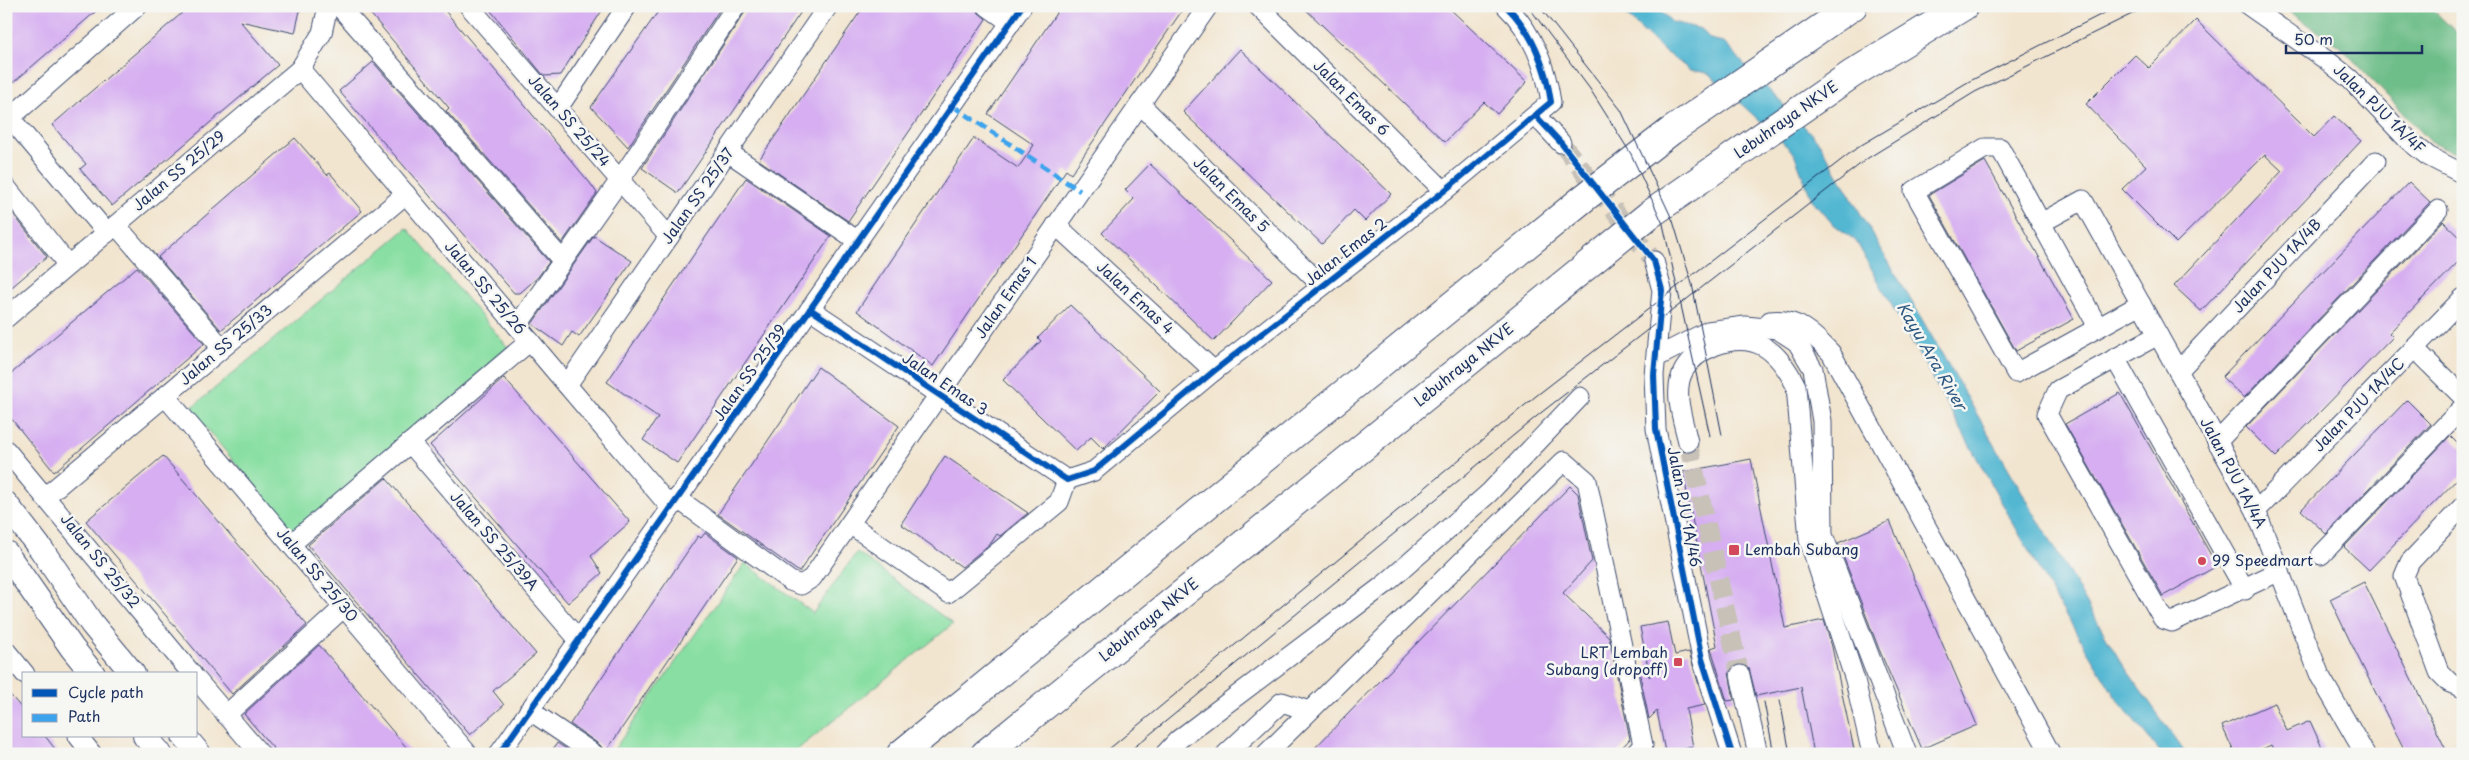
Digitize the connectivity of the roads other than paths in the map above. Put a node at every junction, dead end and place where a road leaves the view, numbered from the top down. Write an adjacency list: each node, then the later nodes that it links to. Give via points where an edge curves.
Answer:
1 (137, 6): 20 (street)
2 (328, 6): 17 (street, Jalan SS 25/29, via 322,33)
3 (339, 6): 36 (street)
4 (470, 6): 19 (street, Jalan SS 25/24)
5 (627, 6): 19 (street)
6 (736, 6): 26 (street)
7 (828, 6): 23 (street, Jalan SS 25/37)
8 (986, 6): 16 (street)
9 (1022, 6): 16 (street, Jalan SS 25/39)
10 (1208, 6): 18 (street, Jalan Emas 1)
11 (1258, 6): 28 (street, Jalan Emas 6)
12 (1506, 6): 21 (street, Jalan Emas 2, via 1522,21 1547,75 1551,102)
13 (1853, 6): 100 (highway, via 1672,131 1584,198)
14 (1964, 6): 101 (highway, Lebuhraya NKVE, via 1852,74 1649,215)
15 (2249, 6): 25 (street, Jalan PJU 1A/4F, via 2350,79 2408,140 2428,156)
16 (1011, 22): 35 (street, Jalan SS 25/39)
17 (300, 68): 29 (street, Jalan SS 25/26); 33 (street, Jalan SS 25/29)
18 (1140, 104): 32 (street, Jalan Emas 1); 39 (street, Jalan Emas 5)
19 (558, 108): 26 (street, Jalan SS 25/24)
20 (8, 115): 33 (street)
21 (1536, 116): 22 (street); 28 (street, Jalan Emas 2)
22 (1561, 143)
23 (728, 152): 34 (street, Jalan SS 25/37); 35 (street)
24 (2376, 161): 54 (street, Jalan PJU 1A/4B)
25 (2463, 174)
26 (620, 180): 34 (street, Jalan SS 25/24); 36 (street)
27 (6, 187): 38 (street)
28 (1444, 190): 39 (street, Jalan Emas 2)
29 (406, 194): 44 (street, Jalan SS 25/26); 49 (street, Jalan SS 25/33)
30 (2438, 210): 62 (street)
31 (2041, 223): 41 (street, Jalan PJU 1A/4A, via 2083,200); 46 (street); 46 (street, via 2000,148 1985,148 1914,191 2016,373)
32 (1056, 225): 53 (street, Jalan Emas 4); 56 (street, Jalan Emas 1)
33 (111, 229): 38 (street, Jalan SS 25/29); 49 (street)
34 (669, 237): 55 (street, Jalan SS 25/37)
35 (858, 241): 42 (street, Jalan SS 25/39)
36 (562, 260): 44 (street)
37 (1654, 261): 51 (street, Jalan PJU 1A/46, via 1662,290)
38 (68, 265): 43 (street, Jalan SS 25/29)
39 (1322, 286): 53 (street, Jalan Emas 2)
40 (2463, 298): 50 (street, Jalan PJU 1A/4C)
41 (2141, 304): 46 (street); 47 (street, Jalan PJU 1A/4A)
42 (810, 309): 56 (street, Jalan Emas 3); 67 (street, Jalan SS 25/39)
43 (6, 318)
44 (517, 326): 48 (street, Jalan SS 25/26)
45 (1744, 326): 51 (street, via 1708,331); 110 (street, via 1777,329 1797,342 1813,369 1822,421 1823,535); 111 (street, via 1781,320 1812,332 1831,353)
46 (2098, 327)
47 (2158, 335): 52 (street); 54 (street, Jalan PJU 1A/4A)
48 (530, 341): 55 (street, Jalan SS 25/26); 63 (street)
49 (222, 348): 57 (street, Jalan SS 25/33)
50 (2414, 348): 59 (street); 70 (street, Jalan PJU 1A/4C)
51 (1657, 356): 91 (street, Jalan PJU 1A/46, via 1654,392 1656,429 1702,659)
52 (2115, 358): 77 (street); 77 (street, via 2058,390 2047,414 2155,608 2163,619 2172,622)
53 (1214, 371): 65 (street, Jalan Emas 2, via 1094,471)
54 (2178, 371): 62 (street, Jalan PJU 1A/4A)
55 (567, 385): 67 (street, Jalan SS 25/26)
56 (939, 395): 65 (street, Jalan Emas 3); 71 (street, Jalan Emas 1)
57 (165, 396): 66 (street, Jalan SS 25/33); 72 (street, Jalan SS 25/30)
58 (1580, 397): 102 (street, via 1489,493 1384,585 1178,740)
59 (2463, 397)
60 (2463, 407): 74 (street)
61 (1688, 442): 109 (street, Jalan PJU 1A/46, via 1678,399 1684,371 1700,351 1730,340 1748,340 1767,349 1785,365 1796,386 1809,540 1855,680)
62 (2217, 442): 70 (street, Jalan PJU 1A/4A)
63 (410, 443): 72 (street); 79 (street, Jalan SS 25/39A)
64 (6, 450): 66 (street, Jalan SS 25/32)
65 (1067, 480): 71 (street, via 1059,502 948,592)
66 (46, 496): 84 (street, Jalan SS 25/32)
67 (673, 503): 76 (street, Jalan SS 25/26, via 790,581); 79 (street, Jalan SS 25/39)
68 (6, 504): 83 (main road)
69 (2463, 506): 87 (street, via 2410,562 2404,576 2439,672 2450,683)
70 (2256, 511): 75 (street, Jalan PJU 1A/4A)
71 (850, 524): 76 (street, Jalan Emas 1, via 812,578)
72 (291, 544): 78 (street, Jalan SS 25/30)
73 (6, 553): 82 (main road)
74 (2321, 555)
75 (2280, 571): 77 (street); 112 (street, Jalan PJU 1A/4A, via 2320,676)
76 (801, 585)
77 (2245, 590)
78 (344, 608): 90 (street); 97 (street, Jalan SS 25/30)
79 (578, 639): 88 (street, Jalan SS 25/39)
80 (6, 651): 81 (street)
81 (23, 672)
82 (91, 672)
83 (130, 672)
84 (190, 672)
85 (1740, 675): 108 (street)
86 (198, 681): 90 (street)
87 (2463, 688)
88 (530, 710): 98 (street, Jalan SS 25/39); 99 (street)
89 (1309, 711): 103 (street, via 1282,702); 104 (street); 105 (street, via 1564,461 1588,481 1643,745)
90 (226, 715): 96 (street)
91 (1724, 729): 106 (street); 107 (street, Jalan PJU 1A/46)
92 (147, 738): 94 (main road)
93 (186, 738): 95 (main road)
94 (160, 754)
95 (198, 754)
96 (260, 754)
97 (468, 754)
98 (499, 754)
99 (594, 754)
100 (902, 754)
101 (985, 754)
102 (1165, 754)
103 (1226, 754)
104 (1266, 754)
105 (1635, 754)
106 (1719, 754)
107 (1732, 754)
108 (1758, 754)
109 (1872, 754)
110 (1907, 754)
111 (2051, 754)
112 (2365, 754)

